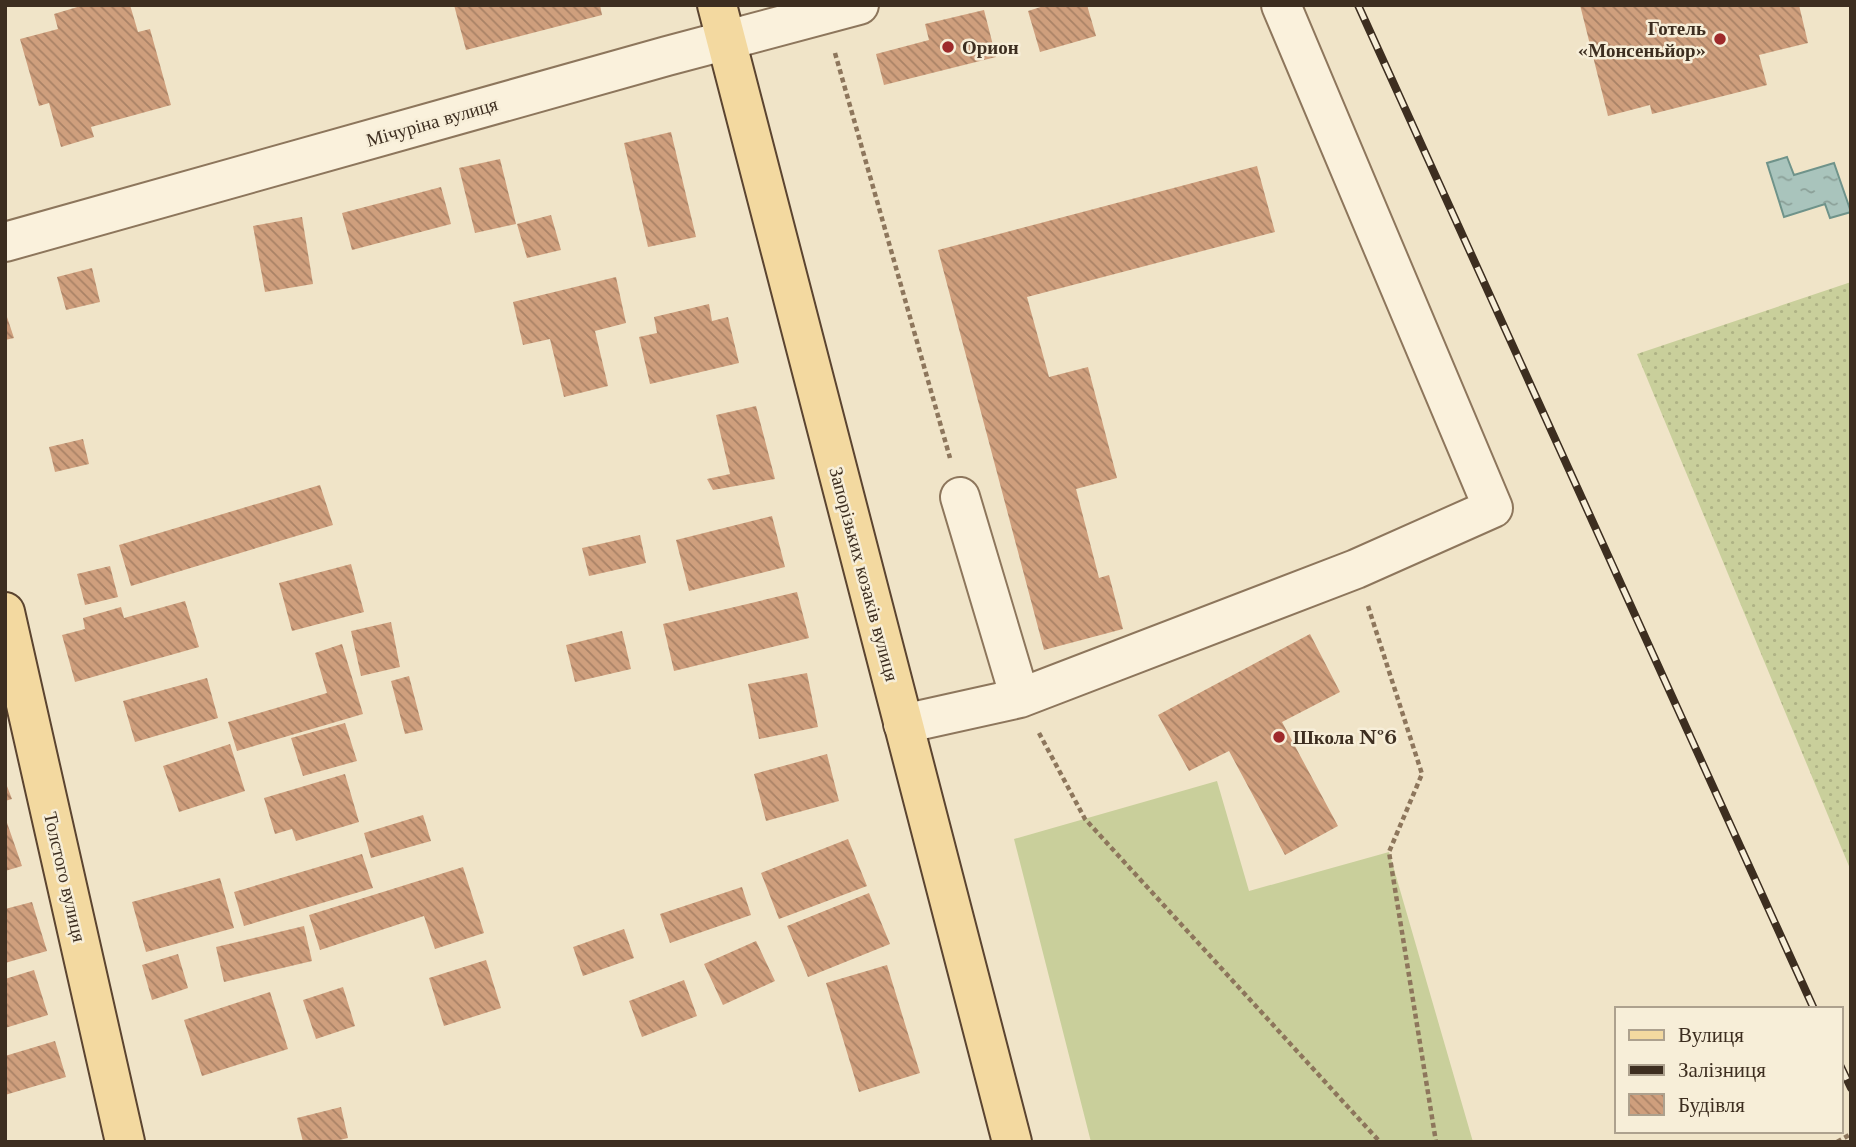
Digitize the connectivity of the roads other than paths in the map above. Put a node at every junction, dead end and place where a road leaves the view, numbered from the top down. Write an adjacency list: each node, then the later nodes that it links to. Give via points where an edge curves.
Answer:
1 (1281, 5): 7 (street, via 1493,508 1356,569)
2 (842, 10): 3 (street, Мічуріна вулиця)
3 (722, 23): 4 (street, Мічуріна вулиця); 8 (main road, Запорізьких козаків вулиця)
4 (5, 242)
5 (961, 496): 7 (street)
6 (5, 612): 9 (main road, Толстого вулиця)
7 (1020, 698): 8 (street)
8 (904, 724): 10 (main road, Запорізьких козаків вулиця)
9 (125, 1142)
10 (1012, 1142)

